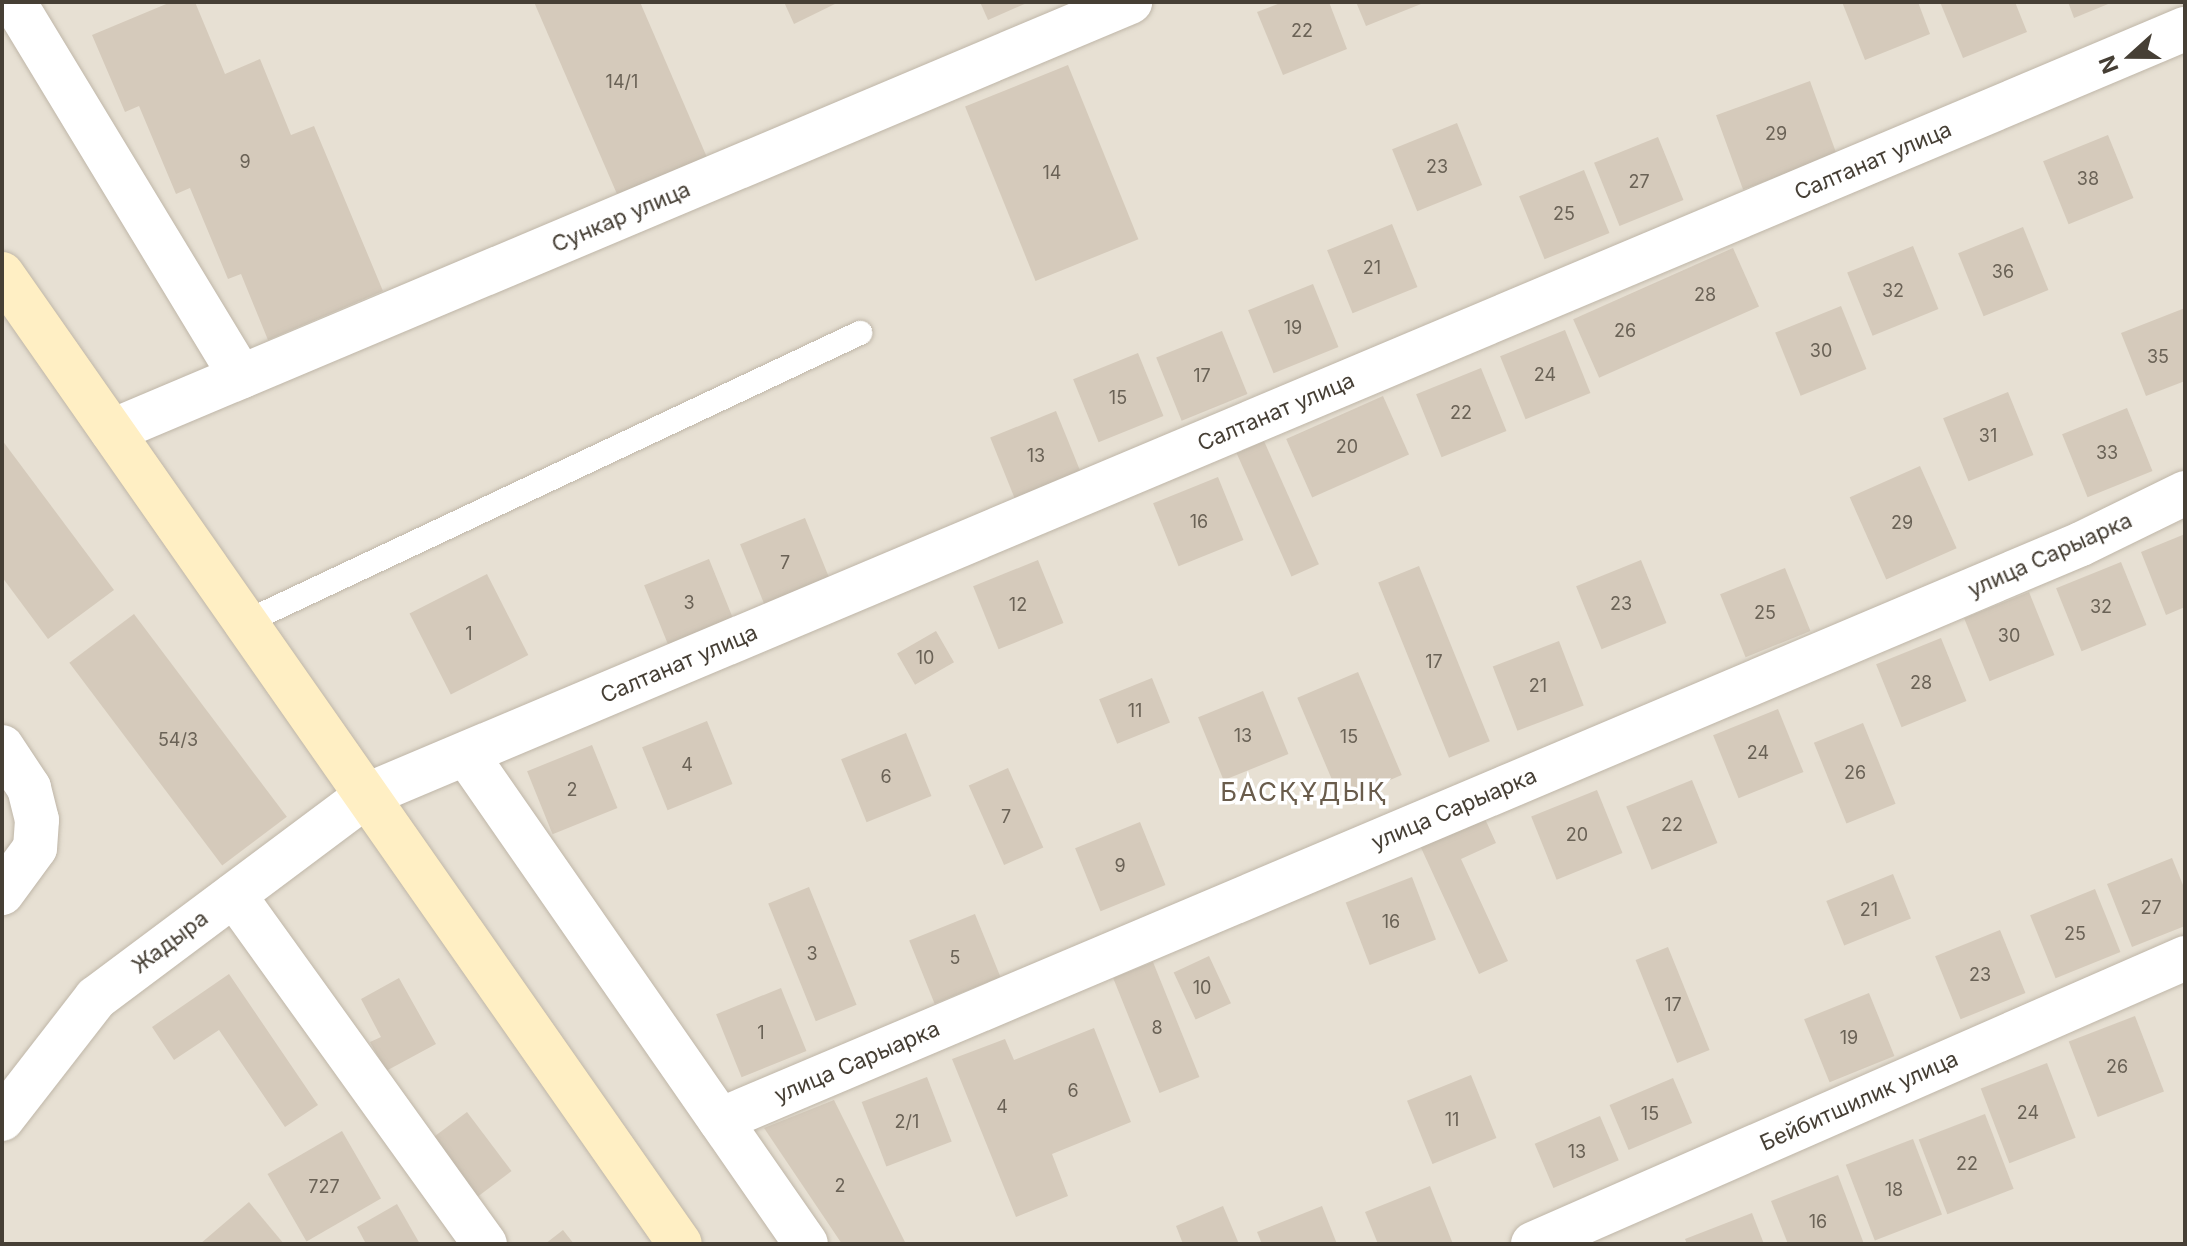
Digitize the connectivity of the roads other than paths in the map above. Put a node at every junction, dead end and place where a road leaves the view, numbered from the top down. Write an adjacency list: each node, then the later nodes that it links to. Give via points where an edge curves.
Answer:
1 (14, 2): 6 (street)
2 (1130, 2): 6 (street, Сункар улица)
3 (2185, 29): 11 (street, Салтанат улица)
4 (2, 274): 7 (main road)
5 (860, 333): 9 (lane)
6 (241, 377): 7 (street, Сункар улица)
7 (112, 431): 9 (main road)
8 (2185, 493): 17 (street, улица Сарыарка, via 2081,544)
9 (246, 622): 12 (main road)
10 (2, 747): 13 (street, via 29,788 37,820 35,848)
11 (466, 754): 12 (street, Салтанат улица); 17 (street)
12 (367, 795): 14 (street, Жадыра); 19 (main road)
13 (2, 893)
14 (234, 895): 16 (street, Жадыра, via 96,998); 18 (street)
15 (2185, 958): 21 (street, Бейбитшилик улица)
16 (2, 1119)
17 (720, 1120): 20 (street)
18 (485, 1244)
19 (680, 1244)
20 (806, 1244)
21 (1533, 1244)

